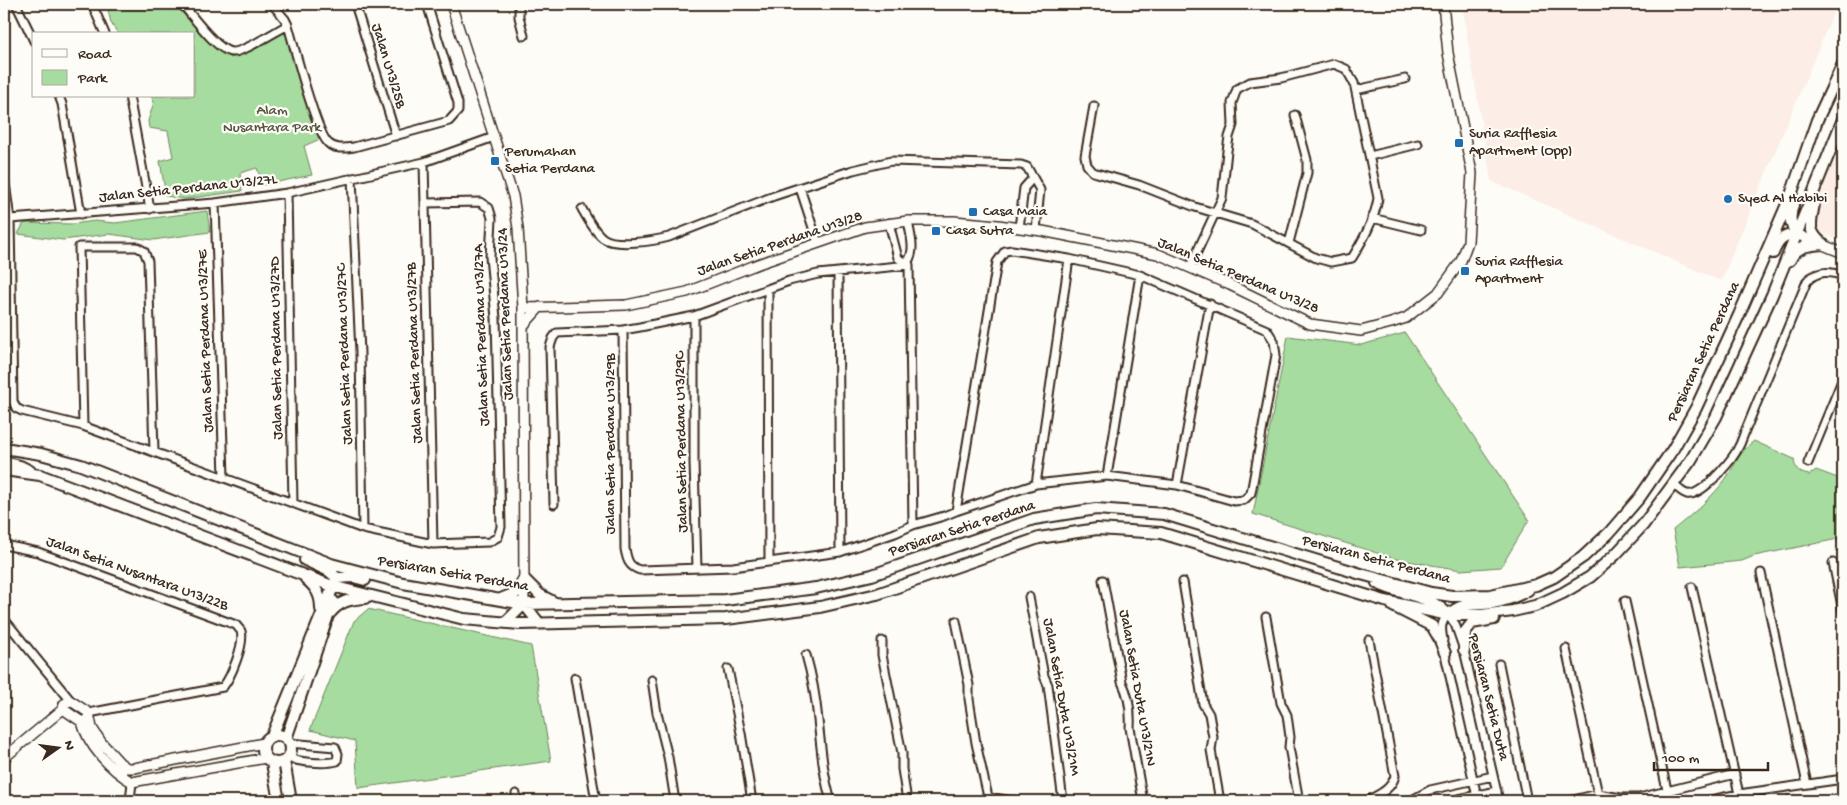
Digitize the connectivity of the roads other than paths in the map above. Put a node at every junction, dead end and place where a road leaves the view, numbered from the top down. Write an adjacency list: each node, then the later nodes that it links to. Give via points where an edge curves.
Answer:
1 (16, 4): 13 (street)
2 (92, 4): 11 (street)
3 (182, 4): 10 (street, via 222,49 232,52 244,49)
4 (272, 4): 10 (street)
5 (355, 4): 22 (street, Jalan U13/25B)
6 (427, 4): 22 (street, via 458,111 449,121)
7 (451, 4): 23 (street, Jalan Setia Perdana U13/24)
8 (519, 4): 12 (street)
9 (1443, 4): 54 (street, Jalan Setia Perdana U13/28, via 1448,52 1472,173 1468,242 1460,261 1438,292 1406,318 1361,331 1345,330 1310,324)
10 (288, 25): 22 (street, via 328,143 339,148 354,147)
11 (104, 32)
12 (524, 36)
13 (32, 37)
14 (1843, 64): 25 (main road, Persiaran Setia Perdana, via 1817,120)
15 (1406, 79): 16 (street)
16 (1356, 90): 26 (street); 38 (street, via 1346,69 1334,64 1281,78 1250,82 1237,89 1232,103 1233,125 1226,151 1222,198)
17 (60, 98): 39 (street)
18 (129, 98): 36 (street)
19 (1094, 106): 38 (street, via 1085,156 1093,172)
20 (1295, 115): 49 (street, via 1307,160 1307,173)
21 (1843, 119): 32 (main road)
22 (396, 136)
23 (494, 137): 27 (street, Jalan Setia Perdana U13/27L); 58 (street, Jalan Setia Perdana U13/24, via 513,196)
24 (1418, 144): 26 (street)
25 (1806, 155): 47 (main road, via 1804,173 1789,216); 64 (main road, Persiaran Setia Perdana)
26 (1370, 156): 40 (street, via 1378,198)
27 (424, 162): 29 (street, Jalan Setia Perdana U13/27L); 35 (street, Jalan Setia Perdana U13/27B)
28 (4, 176): 41 (street)
29 (352, 178): 33 (street, Jalan Setia Perdana U13/27L); 85 (street, Jalan Setia Perdana U13/27C, via 360,353)
30 (1032, 179): 31 (street, via 1028,167 1021,165 891,161); 44 (street, via 1024,188); 45 (street, via 1040,190)
31 (800, 188): 37 (street, via 657,240 606,240); 48 (street)
32 (1816, 188): 47 (main road); 50 (main road, via 1811,229 1814,238)
33 (287, 193): 34 (street, Jalan Setia Perdana U13/27L); 81 (street, Jalan Setia Perdana U13/27D)
34 (215, 203): 36 (street, Jalan Setia Perdana U13/27L); 77 (street, Jalan Setia Perdana U13/27E)
35 (425, 203): 87 (street, Jalan Setia Perdana U13/27B); 87 (street, Jalan Setia Perdana U13/27A, via 480,202 491,213 501,527 498,537 489,542)
36 (150, 209): 39 (street, Jalan Setia Perdana U13/27L)
37 (582, 209)
38 (1216, 212): 49 (street, via 1252,224); 54 (street)
39 (80, 214): 41 (street, Jalan Setia Perdana U13/27L)
40 (1372, 218): 46 (street); 49 (street, via 1352,258 1331,262 1316,258)
41 (10, 219): 69 (street, via 16,408)
42 (908, 221): 43 (street, Jalan Setia Perdana U13/28); 44 (street, Jalan Setia Perdana U13/28, via 954,221); 53 (street, via 912,249)
43 (889, 223): 48 (street, Jalan Setia Perdana U13/28, via 865,227); 53 (street, via 898,258)
44 (1019, 228): 45 (street, Jalan Setia Perdana U13/28)
45 (1036, 230): 54 (street, Jalan Setia Perdana U13/28, via 1158,254)
46 (1421, 230)
47 (1796, 234): 50 (street); 60 (main road); 64 (main road, via 1778,241 1755,293)
48 (818, 243): 62 (street, Jalan Setia Perdana U13/28, via 686,292 626,305)
49 (1289, 243)
50 (1823, 244): 51 (street); 60 (main road, via 1800,248 1792,255)
51 (1843, 253)
52 (1070, 259): 56 (street); 78 (street); 83 (street, via 1012,250 1005,251 997,262)
53 (909, 263): 55 (street); 84 (street)
54 (1190, 267)
55 (838, 272): 59 (street, via 789,281); 89 (street)
56 (1140, 275): 61 (street); 76 (street)
57 (1843, 276): 80 (street, via 1821,273 1807,281 1737,451 1729,462 1694,494 1687,494)
58 (522, 289): 62 (street); 63 (street, Jalan Setia Perdana U13/24)
59 (768, 289): 65 (street); 90 (street)
60 (1772, 295): 80 (main road, via 1716,418)
61 (1210, 304): 79 (street); 79 (street, via 1267,330 1275,348 1251,493 1244,500 1234,501)
62 (540, 307): 63 (street, Jalan Setia Perdana U13/28); 66 (street)
63 (523, 308): 66 (street, Jalan Setia Perdana U13/24)
64 (1739, 315): 100 (main road, Persiaran Setia Perdana, via 1674,449 1640,497 1583,557)
65 (694, 316): 67 (street); 92 (street, Jalan Setia Perdana U13/29C)
66 (523, 326): 96 (street, Jalan Setia Perdana U13/24)
67 (624, 330): 82 (street, via 557,333 553,338 550,347); 92 (street, Jalan Setia Perdana U13/29B, via 627,559 640,570)
68 (1843, 378): 73 (street)
69 (83, 426): 71 (street); 71 (street, via 80,247 138,248 144,251 148,260)
70 (4, 448): 86 (main road, Persiaran Setia Perdana, via 81,465)
71 (154, 451): 77 (street)
72 (4, 462): 75 (main road)
73 (1808, 463)
74 (4, 470): 75 (main road)
75 (40, 475): 94 (main road)
76 (1107, 476): 78 (street); 79 (street)
77 (224, 477): 81 (street)
78 (1036, 484): 83 (street)
79 (1177, 485)
80 (1674, 486): 110 (main road, via 1643,526 1590,577 1563,594)
81 (293, 503): 85 (street)
82 (554, 504)
83 (956, 511): 84 (street)
84 (913, 525): 89 (street)
85 (363, 529): 87 (street)
86 (268, 538): 99 (main road, via 286,551 329,571); 101 (main road, Persiaran Setia Perdana, via 331,564)
87 (433, 544)
88 (4, 545): 131 (street, Jalan Setia Nusantara U13/22B, via 38,552 128,584 236,625 240,631 242,641 223,687)
89 (840, 552): 90 (street)
90 (769, 562): 92 (street)
91 (1833, 564): 111 (street)
92 (697, 568)
93 (1761, 573): 146 (street)
94 (301, 574): 99 (main road); 112 (main road, via 315,586)
95 (1361, 574): 100 (main road, Persiaran Setia Perdana, via 1452,596 1490,594); 109 (main road, Persiaran Setia Perdana, via 1164,514 1096,509 1034,519 872,575 816,588 725,600); 113 (main road, via 1390,590 1432,601)
96 (524, 579): 105 (main road, via 516,593); 108 (street, Jalan Setia Perdana U13/24); 109 (main road)
97 (1103, 580): 164 (street, Jalan Setia Duta U13/21N, via 1128,699)
98 (1183, 582): 165 (street, via 1203,704 1213,738 1211,750)
99 (335, 584): 101 (main road, via 354,577 393,586); 103 (main road); 112 (main road)
100 (1536, 585): 113 (main road, via 1514,599 1463,605)
101 (426, 587): 105 (main road, Persiaran Setia Perdana)
102 (1692, 587): 140 (street)
103 (372, 597): 112 (main road, via 346,600); 117 (main road, via 464,619)
104 (1029, 597): 163 (street, Jalan Setia Duta U13/21M, via 1049,693)
105 (498, 599): 108 (main road, Persiaran Setia Perdana)
106 (1385, 600): 113 (main road); 118 (main road, via 1161,533 1097,529 1039,538 878,594 820,607 726,620); 123 (main road, via 1432,626)
107 (1625, 601): 147 (street)
108 (524, 604): 109 (main road, Persiaran Setia Perdana); 117 (main road); 118 (main road)
109 (555, 604)
110 (1513, 611): 113 (main road, via 1482,615); 122 (main road, via 1472,623 1465,632)
111 (1843, 611)
112 (324, 614): 132 (main road); 133 (main road)
113 (1448, 614): 122 (street, Persiaran Setia Duta); 123 (street, Persiaran Setia Duta, via 1440,626)
114 (1266, 616): 166 (street, via 1281,703 1287,715)
115 (4, 619): 129 (street)
116 (956, 621): 151 (street)
117 (505, 623): 118 (main road)
118 (539, 623)
119 (1370, 640): 167 (street, via 1395,776 1389,788)
120 (882, 641): 160 (street)
121 (1566, 649): 149 (street)
122 (1464, 650): 141 (street, Persiaran Setia Duta)
123 (1445, 653): 145 (street, Persiaran Setia Duta)
124 (806, 655): 159 (street)
125 (1499, 664): 171 (street)
126 (728, 668): 158 (street)
127 (575, 678): 156 (street)
128 (652, 680): 157 (street)
129 (70, 700): 130 (street); 131 (street)
130 (63, 709): 131 (street); 135 (street)
131 (87, 717): 139 (street, via 101,742); 143 (street, via 87,738 108,763)
132 (272, 736): 133 (main road, via 277,735); 134 (main road)
133 (287, 741): 136 (main road, via 290,751); 136 (street, via 334,747 338,754 337,761 331,762)
134 (264, 743): 137 (main road, via 263,751); 138 (street)
135 (4, 758)
136 (286, 759): 137 (main road); 155 (main road)
137 (269, 760): 144 (street); 154 (main road)
138 (142, 766): 139 (street); 144 (street)
139 (127, 768): 143 (street)
140 (1735, 774): 147 (street); 150 (street)
141 (1493, 776): 145 (street); 148 (street, Persiaran Setia Duta)
142 (1843, 779): 146 (street)
143 (129, 780): 144 (street); 153 (street)
144 (146, 781)
145 (1474, 781): 152 (street, Persiaran Setia Duta); 168 (street, via 1430,790)
146 (1807, 784): 150 (street)
147 (1667, 790): 149 (street, via 1639,798)
148 (1496, 791): 152 (street); 170 (street, Persiaran Setia Duta)
149 (1598, 794): 172 (street)
150 (1739, 794): 173 (street)
151 (988, 797): 161 (street); 162 (street)
152 (1478, 798): 169 (street)
153 (130, 801)
154 (279, 801)
155 (291, 801)
156 (596, 801)
157 (675, 801)
158 (752, 801)
159 (831, 801)
160 (908, 801)
161 (980, 801)
162 (1013, 801)
163 (1063, 801)
164 (1143, 801)
165 (1220, 801)
166 (1299, 801)
167 (1367, 801)
168 (1410, 801)
169 (1449, 801)
170 (1499, 801)
171 (1527, 801)
172 (1569, 801)
173 (1706, 801)

